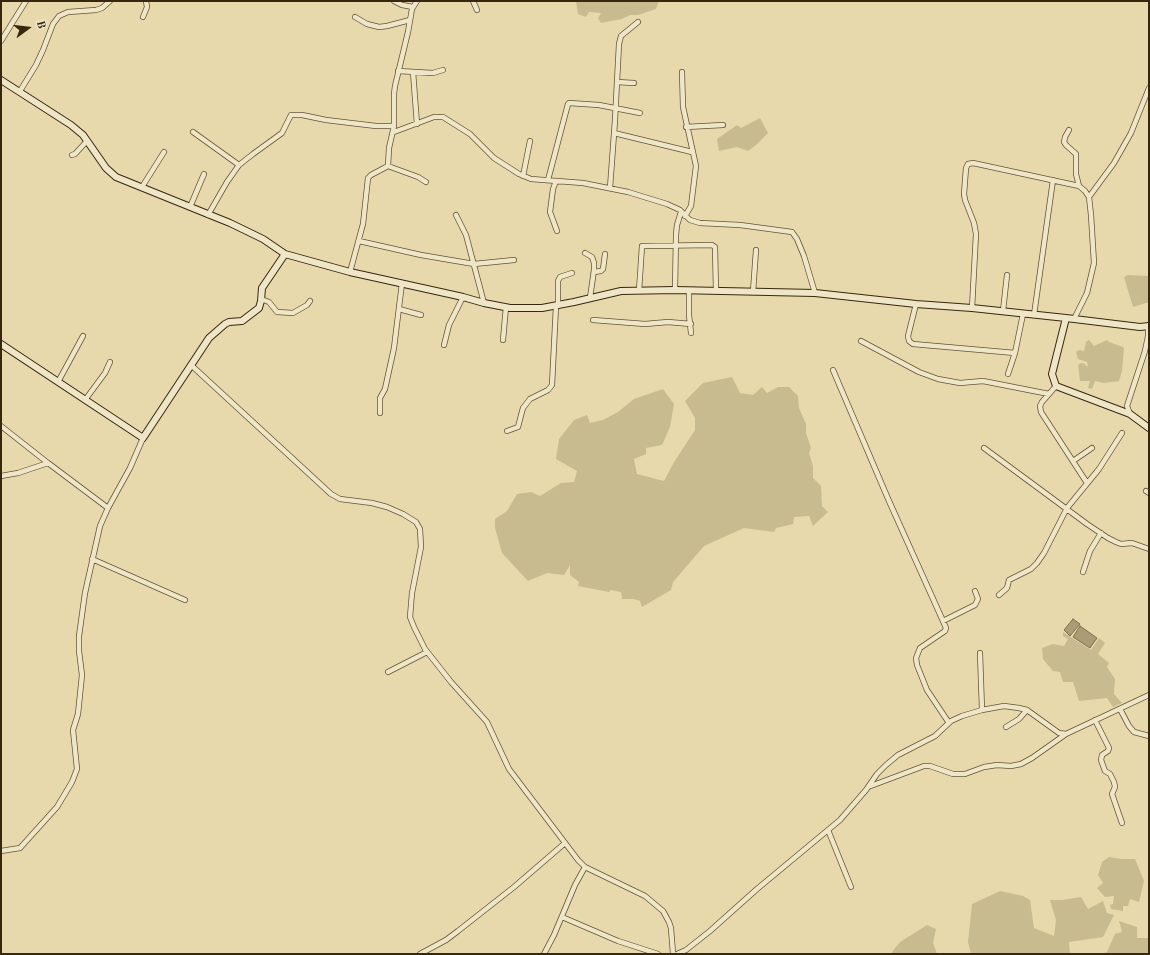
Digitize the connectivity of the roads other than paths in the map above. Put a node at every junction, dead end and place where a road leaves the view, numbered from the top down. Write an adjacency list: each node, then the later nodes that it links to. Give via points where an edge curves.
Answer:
1 (26, 1): 13 (street)
2 (110, 1): 22 (street, via 96,10 68,12 59,16 53,24 36,65)
3 (146, 1): 9 (street, via 147,7)
4 (394, 1): 7 (street)
5 (417, 1): 7 (street)
6 (473, 1): 8 (street)
7 (413, 7): 11 (street)
8 (477, 10)
9 (143, 17)
10 (355, 17): 11 (street, via 379,27)
11 (410, 20): 15 (street)
12 (638, 22): 18 (street, via 620,38)
13 (1, 41)
14 (443, 70): 16 (street, via 433,73)
15 (398, 71): 16 (street); 27 (street, via 394,94)
16 (413, 72): 25 (street)
17 (682, 72): 28 (street, via 681,95)
18 (617, 82): 20 (street); 23 (street)
19 (2, 83): 22 (street)
20 (634, 83)
21 (1149, 88): 49 (street, via 1131,133 1114,163)
22 (20, 91): 33 (street, via 70,125)
23 (616, 107): 24 (street); 32 (street); 42 (street, via 568,104)
24 (640, 113)
25 (417, 124): 31 (street); 41 (street, via 434,117 442,117 470,134 494,158)
26 (723, 125): 28 (street)
27 (394, 126): 31 (street); 38 (street, via 291,115 282,133)
28 (686, 127): 36 (street)
29 (1069, 130): 46 (street, via 1064,142 1076,154)
30 (193, 132): 38 (street)
31 (394, 132): 39 (street, via 389,148)
32 (614, 133): 36 (street); 48 (street)
33 (87, 141): 37 (street); 47 (street, via 106,168 116,177)
34 (530, 141): 41 (street)
35 (164, 152): 47 (street)
36 (692, 152): 54 (street, via 695,173 690,206)
37 (72, 155)
38 (239, 165): 52 (street)
39 (388, 166): 45 (street); 56 (street, via 368,178)
40 (204, 174): 50 (street)
41 (523, 176): 42 (street)
42 (548, 180): 44 (street)
43 (1052, 180): 46 (street); 83 (street, via 968,164 965,200 976,234); 88 (street)
44 (556, 181): 48 (street); 55 (street, via 550,212)
45 (426, 182)
46 (1079, 186): 49 (street)
47 (142, 188): 50 (street)
48 (610, 188): 51 (street, via 657,201)
49 (1089, 197): 90 (street, via 1094,263 1088,293)
50 (190, 207): 52 (street)
51 (681, 212): 54 (street); 57 (street, via 677,225)
52 (208, 215): 60 (street, via 263,239)
53 (456, 215): 63 (street, via 466,235)
54 (685, 216): 74 (street, via 700,223 792,232 804,256)
55 (557, 231)
56 (359, 241): 63 (street); 64 (street)
57 (676, 245): 69 (street); 71 (street, via 642,246); 72 (street, via 714,246)
58 (756, 250): 73 (street)
59 (585, 252): 65 (street, via 592,257)
60 (285, 254): 64 (street); 78 (street, via 262,288)
61 (606, 254): 65 (street, via 603,269)
62 (514, 260): 63 (street)
63 (474, 264): 79 (street)
64 (350, 272): 68 (street)
65 (594, 272): 76 (street)
66 (572, 273): 81 (street, via 560,277 558,281)
67 (1007, 275): 85 (street)
68 (402, 283): 75 (street); 84 (street)
69 (675, 290): 70 (street); 71 (street)
70 (690, 290): 72 (street); 92 (street)
71 (639, 291): 76 (street, via 621,291)
72 (716, 291): 73 (street)
73 (754, 292): 74 (street)
74 (815, 293): 80 (street)
75 (463, 297): 79 (street); 99 (street, via 449,325)
76 (590, 298): 81 (street)
77 (310, 301): 78 (street, via 294,313 277,312 269,302)
78 (261, 302): 102 (street, via 247,318 225,324 209,338)
79 (484, 303): 82 (street)
80 (916, 304): 83 (street); 100 (street, via 908,336 913,344)
81 (557, 306): 82 (street); 113 (street, via 552,385 548,390 530,399 524,406 518,427)
82 (506, 307): 96 (street)
83 (972, 308): 85 (street)
84 (399, 309): 87 (street); 109 (street, via 394,348 385,389 380,398)
85 (1003, 312): 86 (street)
86 (1023, 314): 88 (street); 100 (street)
87 (421, 315)
88 (1034, 315): 89 (street)
89 (1066, 318): 90 (street); 106 (street, via 1052,374)
90 (1074, 319): 93 (street)
91 (593, 320): 92 (street)
92 (691, 324): 94 (street)
93 (1148, 326): 110 (street, via 1146,347 1127,406)
94 (691, 333)
95 (83, 336): 105 (street)
96 (503, 340)
97 (861, 341): 107 (street, via 919,372 938,379 960,383 983,381)
98 (1, 344): 105 (street)
99 (444, 345)
100 (1015, 353): 104 (street)
101 (110, 362): 108 (street)
102 (191, 366): 115 (street); 132 (street, via 335,497 387,507 416,522 420,530 421,547 410,617)
103 (833, 370): 131 (street)
104 (1008, 374)
105 (58, 382): 108 (street)
106 (1056, 386): 107 (street); 110 (street)
107 (1049, 394): 118 (street, via 1040,406 1041,412)
108 (85, 400): 115 (street)
109 (380, 413)
110 (1130, 414): 112 (street)
111 (1, 426): 119 (street)
112 (1149, 428)
113 (507, 432)
114 (1122, 434): 121 (street)
115 (143, 438): 122 (street)
116 (984, 448): 123 (street)
117 (1092, 448): 118 (street)
118 (1073, 461): 121 (street)
119 (48, 464): 120 (street); 122 (street)
120 (1, 476)
121 (1087, 483): 123 (street)
122 (108, 508): 126 (street, via 100,526)
123 (1067, 508): 124 (street); 129 (street, via 1044,553 1031,569 1010,580 1007,588)
124 (1101, 533): 125 (street, via 1121,544 1132,543); 127 (street, via 1090,551)
125 (1149, 549)
126 (92, 559): 130 (street); 148 (street, via 79,636 82,676 78,714 73,730 77,769 57,807 20,848)
127 (1083, 572)
128 (975, 591): 131 (street, via 978,599 975,605)
129 (999, 595)
130 (185, 600)
131 (943, 621): 140 (street, via 945,631 920,648 916,658 927,690)
132 (427, 652): 134 (street); 147 (street, via 487,722 508,768)
133 (980, 653): 137 (street)
134 (388, 672)
135 (1149, 695): 136 (street)
136 (1120, 709): 139 (street); 143 (street, via 1134,732)
137 (982, 710): 138 (street, via 1004,706); 140 (street)
138 (1027, 710): 141 (street); 142 (street, via 1059,733)
139 (1095, 720): 142 (street); 145 (street, via 1109,748 1102,754 1101,760 1105,771 1114,782 1112,794)
140 (949, 722): 144 (street, via 935,736 886,764)
141 (1006, 727)
142 (1066, 734): 144 (street, via 1021,764 984,767 964,774 953,774 924,766)
143 (1149, 736)
144 (868, 787): 146 (street)
145 (1122, 823)
146 (828, 830): 150 (street); 156 (street, via 710,931)
147 (565, 843): 149 (street); 152 (street, via 458,931)
148 (1, 851)
149 (585, 867): 151 (street); 155 (street, via 637,892 663,911 669,922)
150 (851, 887)
151 (562, 917): 153 (street); 154 (street, via 618,941)
152 (420, 954)
153 (544, 954)
154 (658, 954)
155 (673, 954)
156 (677, 954)

